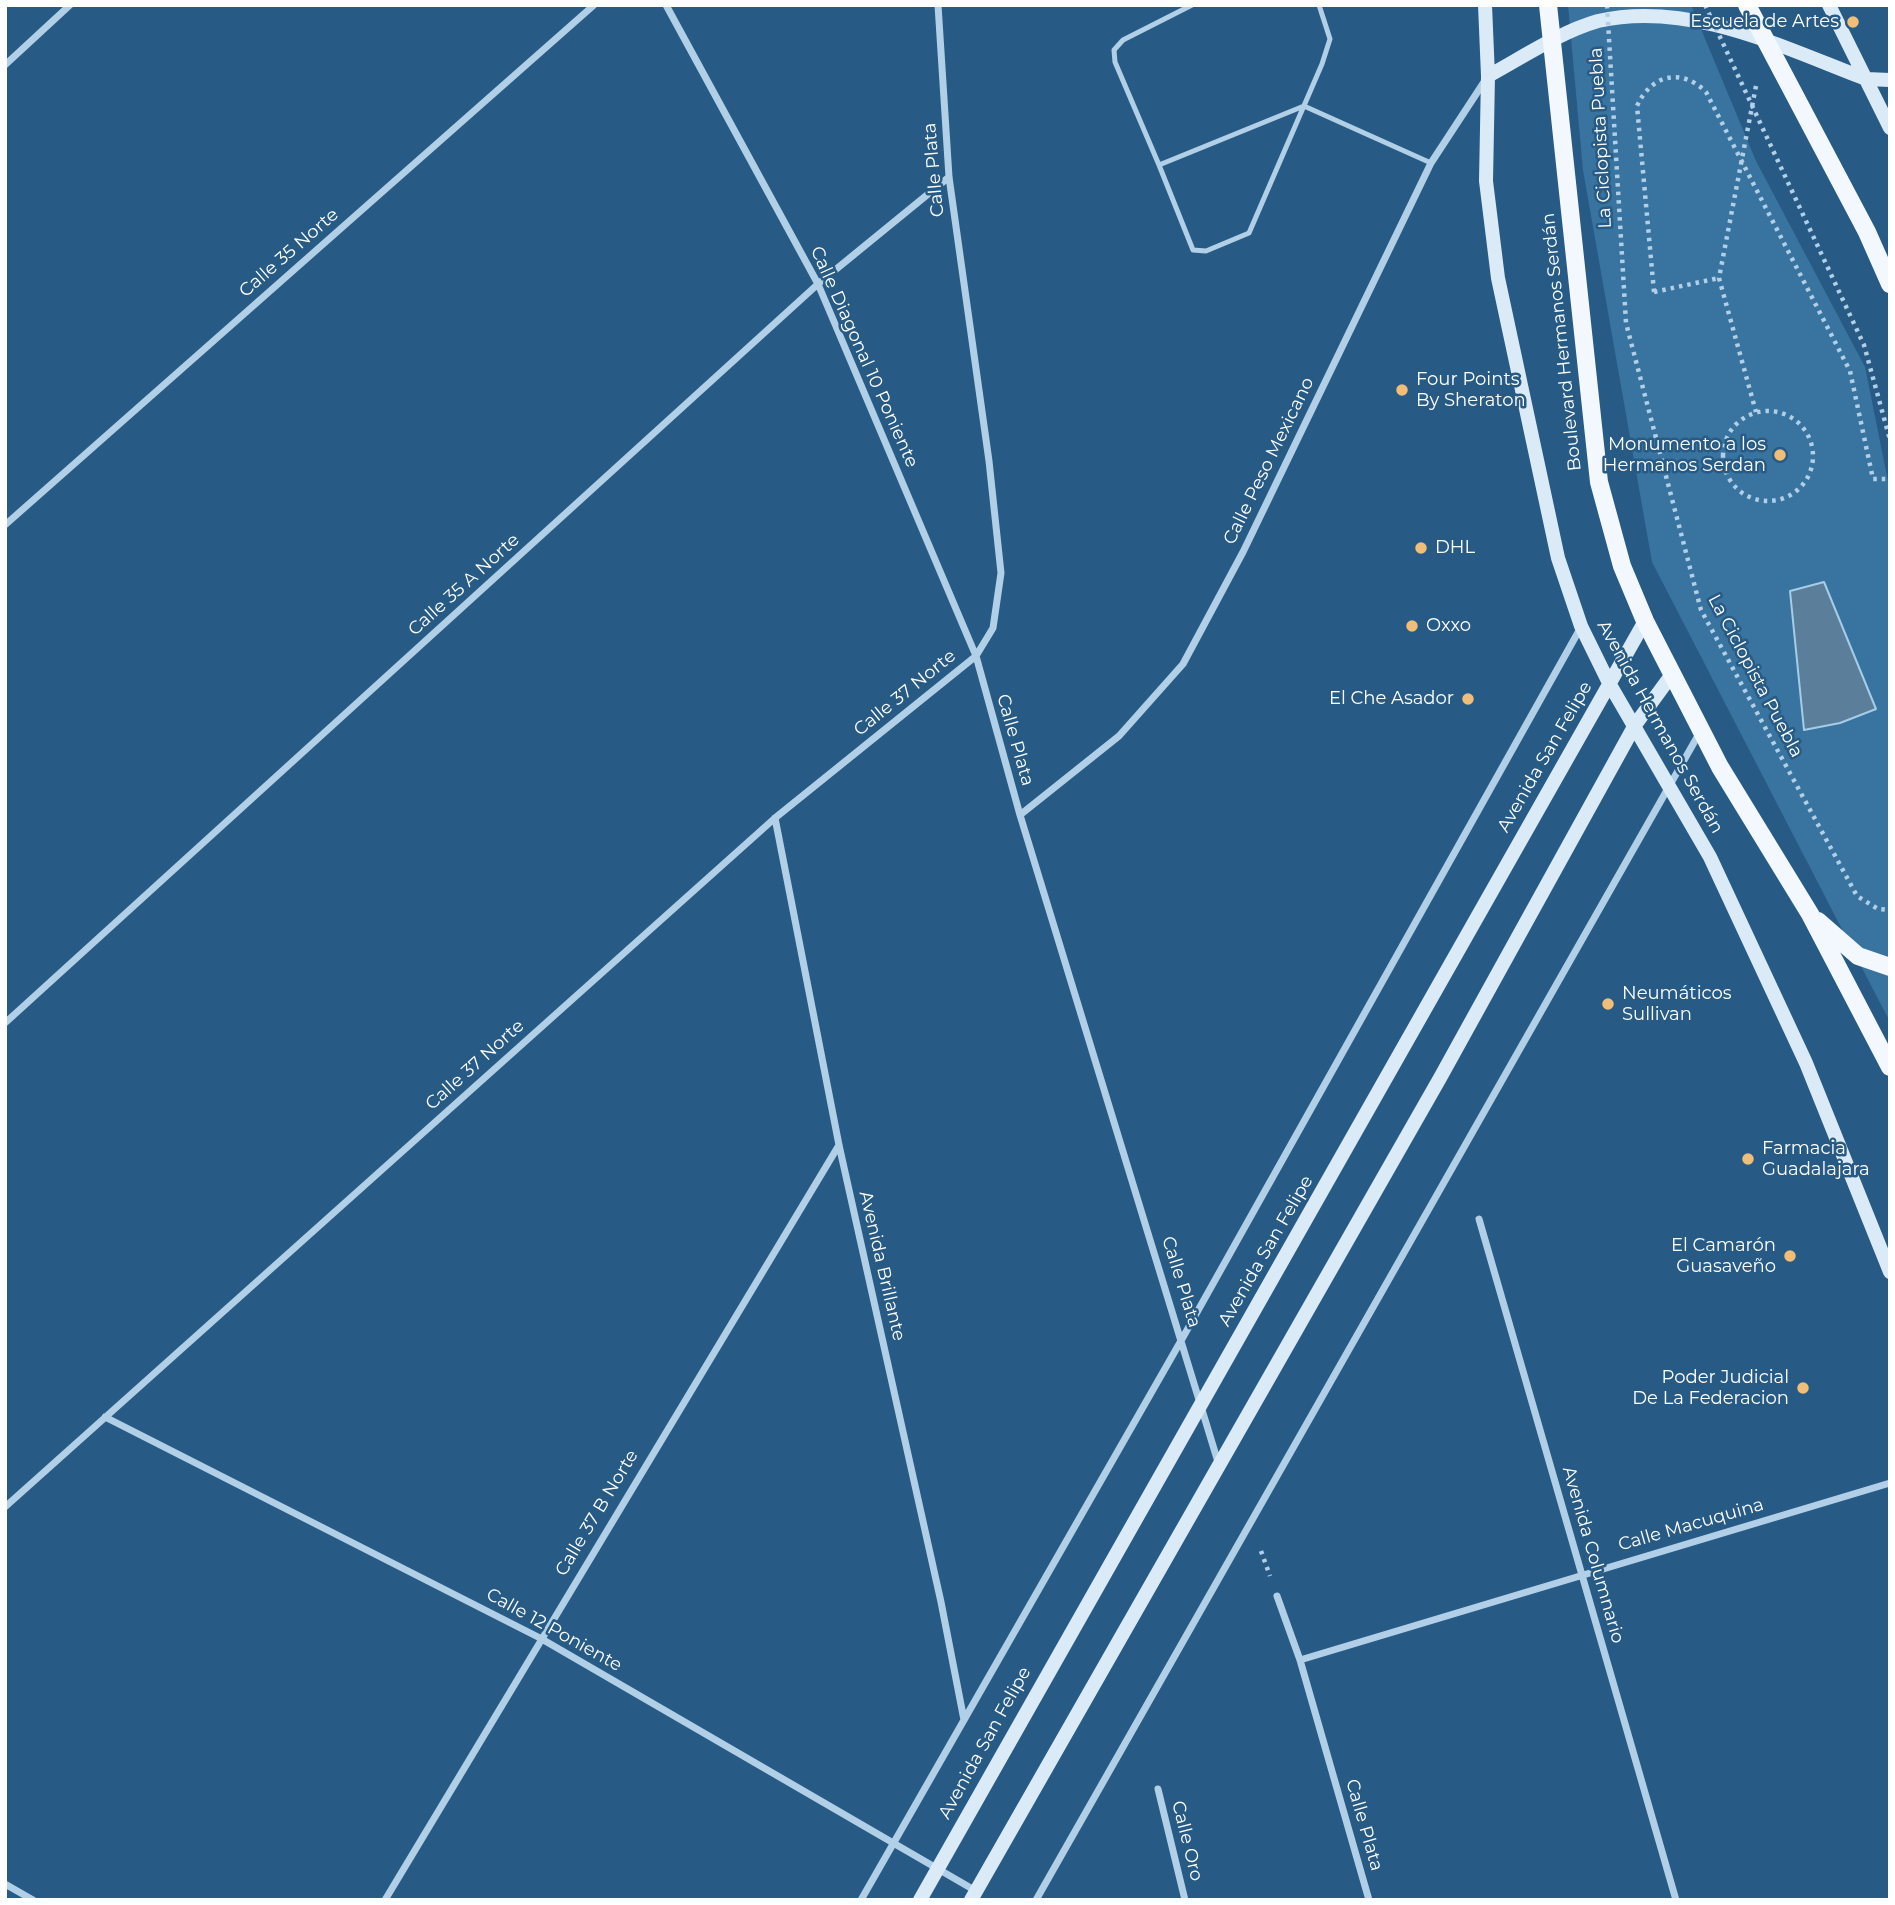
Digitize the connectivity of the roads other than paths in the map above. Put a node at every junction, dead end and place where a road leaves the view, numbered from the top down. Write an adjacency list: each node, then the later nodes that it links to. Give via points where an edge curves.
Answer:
1 (70, 5): 13 (street)
2 (593, 5): 24 (street, Calle 35 Norte)
3 (666, 5): 22 (street, Calle Diagonal 10 Poniente)
4 (938, 5): 21 (street, Calle Plata)
5 (1192, 5): 20 (lane, via 1123,40 1114,50)
6 (1319, 5): 17 (lane, via 1330,39)
7 (1485, 5): 14 (main road, Avenida Hermanos Serdán)
8 (1548, 5): 12 (main road, Boulevard Hermanos Serdán)
9 (1747, 5): 11 (main road)
10 (1829, 5): 15 (main road)
11 (1765, 41): 12 (main road, via 1707,21 1631,15 1599,21); 15 (main road); 23 (main road, via 1867,232)
12 (1550, 43): 14 (main road); 25 (main road, Boulevard Hermanos Serdán, via 1600,482 1622,566)
13 (5, 65)
14 (1488, 76): 19 (street, Calle Peso Mexicano); 26 (main road, Avenida Hermanos Serdán, via 1486,181 1498,278 1558,558)
15 (1866, 79): 16 (main road); 18 (main road)
16 (1890, 80)
17 (1304, 106): 19 (lane); 20 (lane); 20 (lane, via 1249,233 1238,238 1206,251 1193,250)
18 (1890, 128)
19 (1431, 163): 33 (street, Calle Peso Mexicano, via 1243,552 1183,664 1119,736)
20 (1159, 165)
21 (949, 177): 22 (street, Calle 35 A Norte); 27 (street, Calle Plata, via 1001,573 993,628)
22 (818, 284): 27 (street, Calle Diagonal 10 Poniente); 37 (street, Calle 35 A Norte)
23 (1890, 285)
24 (5, 525)
25 (1645, 621): 28 (main road, Boulevard Hermanos Serdán); 29 (main road, Avenida San Felipe)
26 (1581, 626): 29 (main road, Avenida Hermanos Serdán); 42 (street, Avenida San Felipe)
27 (975, 656): 33 (street, Calle Plata); 34 (street, Calle 37 Norte)
28 (1673, 673): 30 (main road); 31 (main road, Boulevard Hermanos Serdán)
29 (1609, 683): 30 (main road, Avenida Hermanos Serdán); 43 (main road, Avenida San Felipe)
30 (1635, 725): 32 (main road, Avenida Hermanos Serdán); 45 (main road)
31 (1701, 729): 32 (street); 35 (main road, Boulevard Hermanos Serdán)
32 (1670, 785): 41 (main road, Avenida Hermanos Serdán, via 1710,857 1806,1063); 62 (street)
33 (1020, 815): 42 (street, Calle Plata)
34 (775, 818): 39 (street, Avenida Brillante); 44 (street, Calle 37 Norte)
35 (1810, 914): 36 (main road, via 1858,956); 38 (main road, Boulevard Hermanos Serdán)
36 (1890, 967)
37 (5, 1023)
38 (1890, 1068)
39 (839, 1144): 50 (street, Calle 37 B Norte); 52 (street, Avenida Brillante)
40 (1479, 1219): 48 (street, Avenida Columnario)
41 (1890, 1272)
42 (1182, 1339): 43 (street, Calle Plata); 52 (street, Avenida San Felipe)
43 (1201, 1404): 45 (street, Calle Plata); 55 (main road, Avenida San Felipe)
44 (105, 1417): 47 (street, Calle 37 Norte); 50 (street, Calle 12 Poniente)
45 (1219, 1464): 57 (main road)
46 (1890, 1483): 48 (street, Calle Macuquina)
47 (5, 1507)
48 (1582, 1573): 51 (street, Calle Macuquina); 65 (street, Avenida Columnario)
49 (1277, 1596): 51 (street, Calle Plata)
50 (540, 1638): 54 (street, Calle 12 Poniente); 59 (street, Calle 37 B Norte)
51 (1300, 1660): 64 (street, Calle Plata)
52 (964, 1720): 54 (street, Avenida San Felipe)
53 (1158, 1789): 63 (street, Calle Oro)
54 (893, 1844): 55 (street, Calle 12 Poniente); 60 (street, Avenida San Felipe)
55 (938, 1868): 57 (street, Calle 12 Poniente); 61 (main road, Avenida San Felipe)
56 (5, 1884): 58 (street)
57 (974, 1896)
58 (33, 1900)
59 (385, 1900)
60 (862, 1900)
61 (920, 1900)
62 (1036, 1900)
63 (1185, 1900)
64 (1369, 1900)
65 (1676, 1900)

